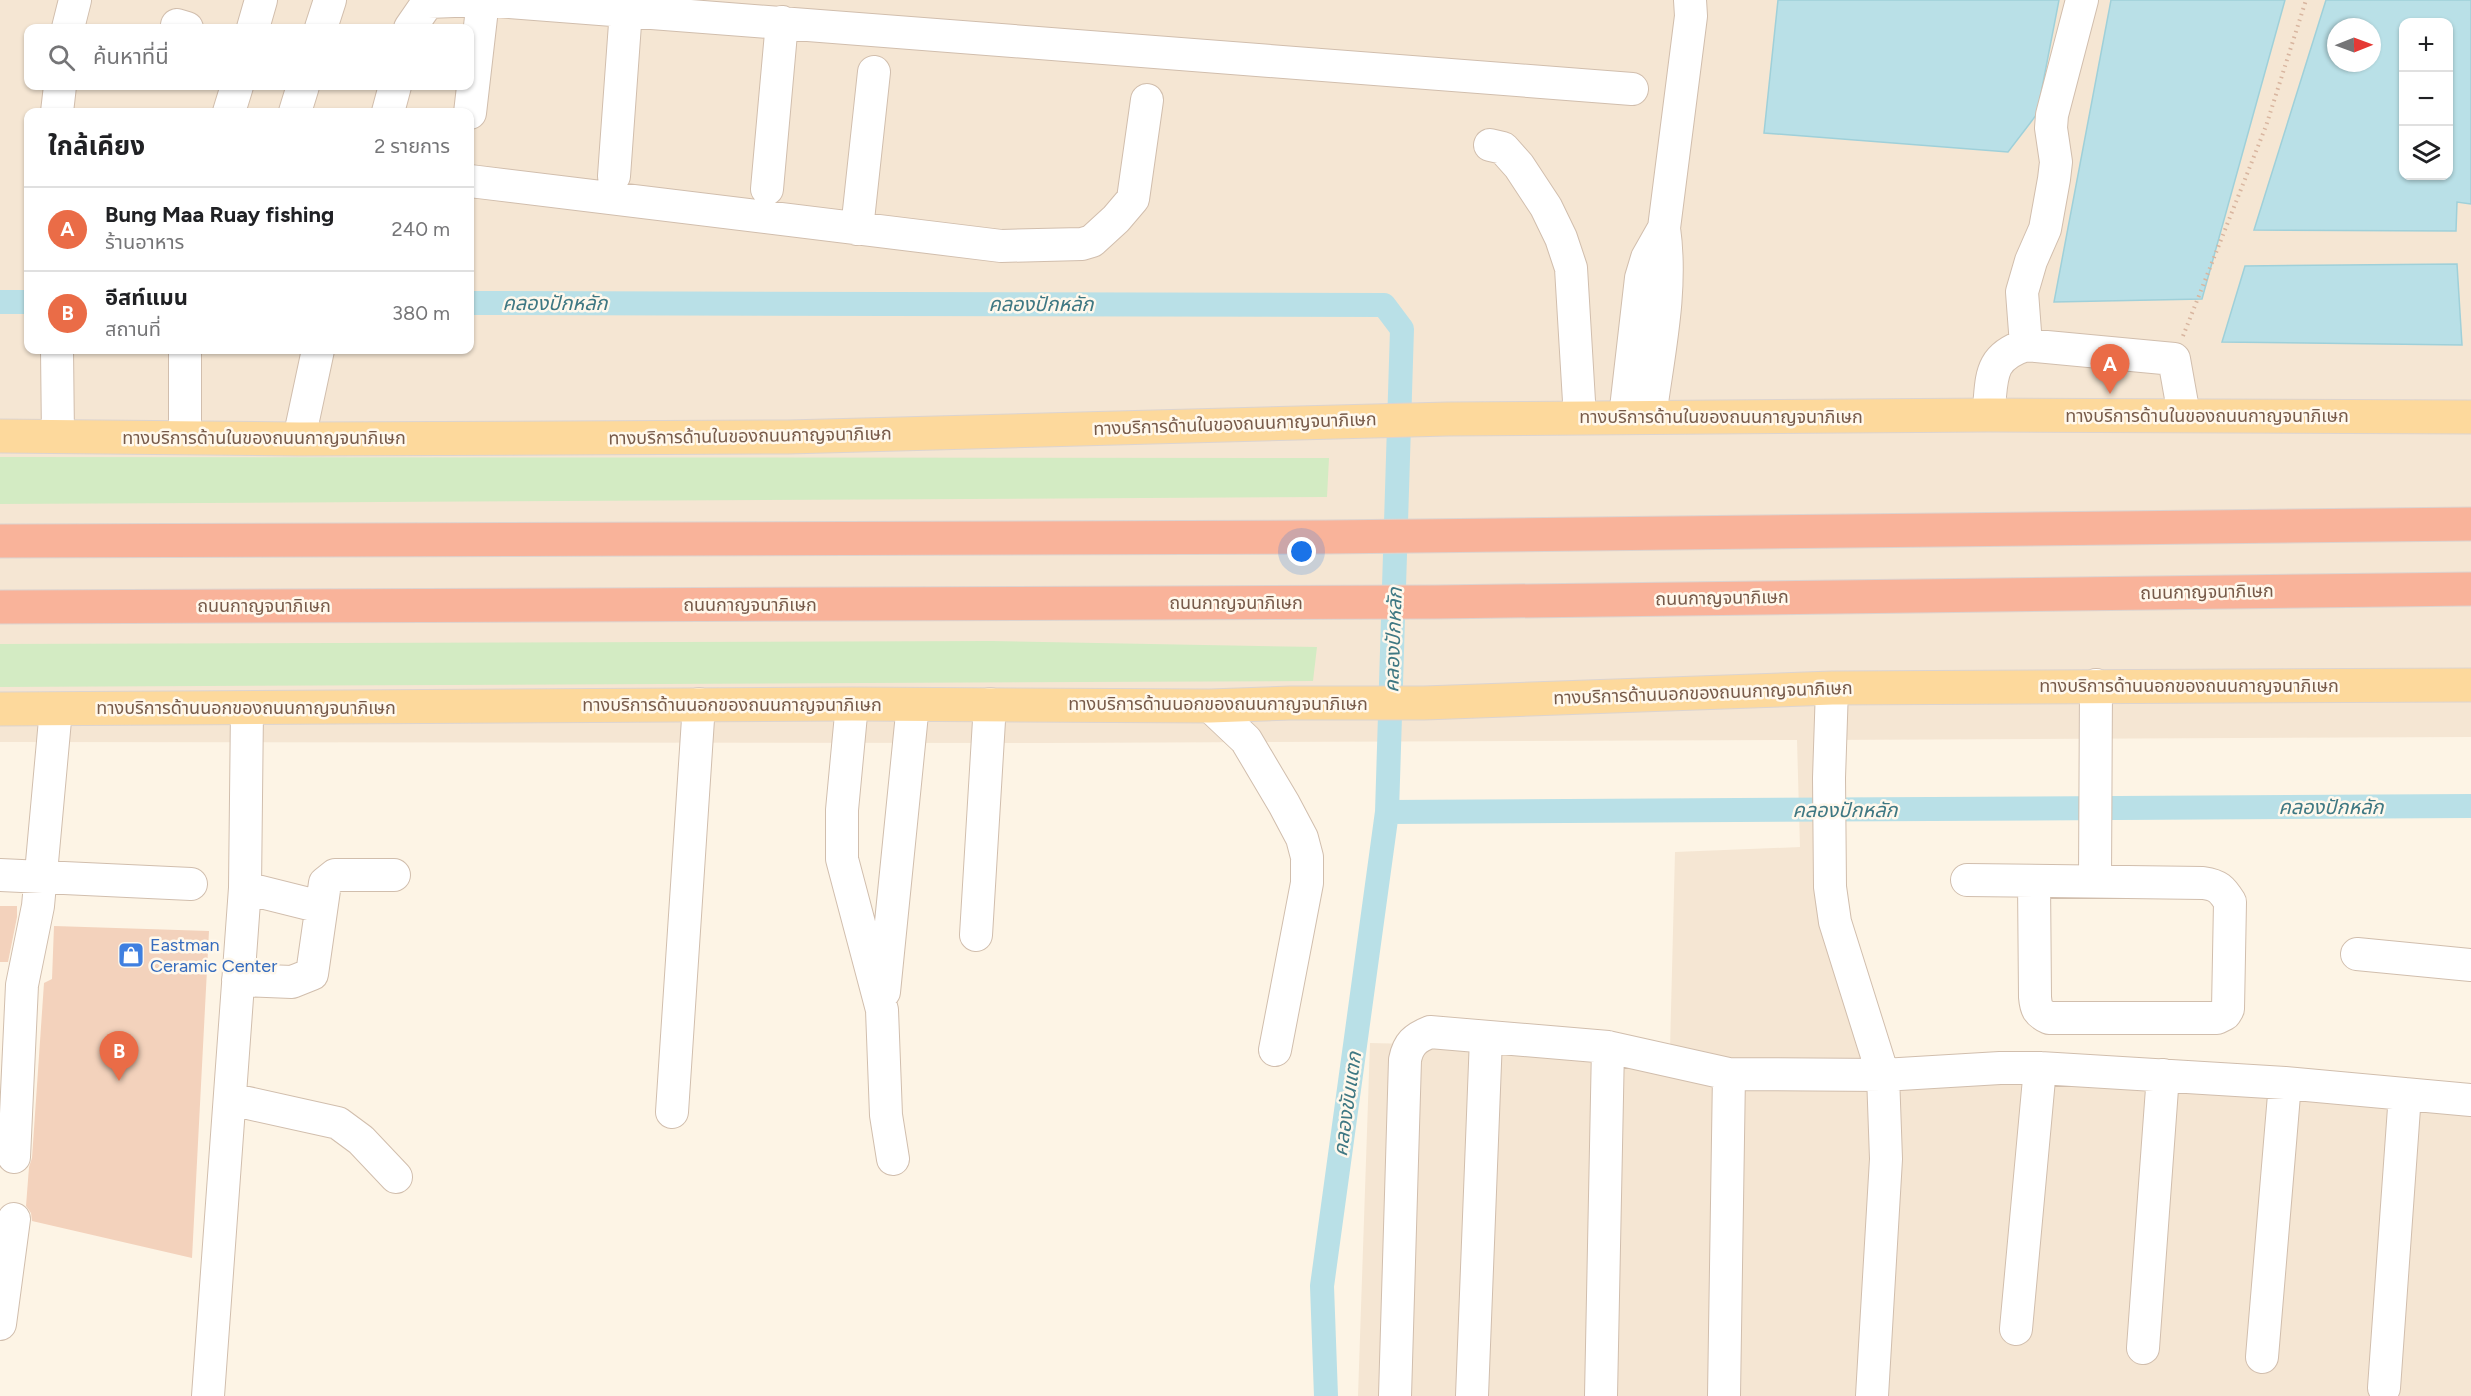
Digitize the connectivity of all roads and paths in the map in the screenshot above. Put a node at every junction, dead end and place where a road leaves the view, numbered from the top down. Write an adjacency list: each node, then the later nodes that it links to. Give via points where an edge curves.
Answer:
1 (75, 0): 10 (street)
2 (261, 0): 11 (street)
3 (330, 0): 12 (street)
4 (482, 0): 8 (street); 13 (street, via 428,2); 15 (street)
5 (1690, 0): 40 (street, via 1664,228 1641,278)
6 (2082, 0): 33 (street, via 2052,115 2056,162 2045,229 2022,291)
7 (2306, 0): 37 (path, via 2266,126)
8 (626, 10): 9 (street); 29 (street)
9 (782, 22): 16 (street); 31 (street)
10 (69, 24)
11 (254, 24)
12 (322, 24)
13 (413, 24)
14 (874, 72): 32 (street)
15 (474, 75)
16 (1632, 89)
17 (60, 90): 23 (street)
18 (236, 90): 24 (street)
19 (302, 90): 25 (street)
20 (394, 90): 26 (street)
21 (472, 90): 27 (street)
22 (1147, 100): 32 (street, via 1133,199 1092,241 1001,246)
23 (57, 108)
24 (231, 108)
25 (296, 108)
26 (389, 108)
27 (471, 108)
28 (1490, 145): 42 (street, via 1503,148 1546,207 1571,268)
29 (614, 176)
30 (474, 182): 32 (street)
31 (767, 189)
32 (857, 229)
33 (2026, 345): 37 (street); 38 (street, via 1998,360)
34 (57, 354): 44 (street)
35 (185, 354): 45 (street)
36 (317, 354): 46 (street)
37 (2174, 358): 39 (street)
38 (1988, 415): 39 (main road, ทางบริการด้านในของถนนกาญจนาภิเษก); 40 (main road, ทางบริการด้านในของถนนกาญจนาภิเษก)
39 (2184, 416): 41 (main road, ทางบริการด้านในของถนนกาญจนาภิเษก)
40 (1637, 417): 42 (main road, ทางบริการด้านในของถนนกาญจนาภิเษก)
41 (2471, 417)
42 (1580, 418): 46 (main road, ทางบริการด้านในของถนนกาญจนาภิเษก, via 1346,420 788,437)
43 (0, 436): 44 (main road, ทางบริการด้านในของถนนกาญจนาภิเษก)
44 (58, 437): 45 (main road, ทางบริการด้านในของถนนกาญจนาภิเษก)
45 (185, 437): 46 (main road, ทางบริการด้านในของถนนกาญจนาภิเษก)
46 (299, 439)
47 (2471, 524): 48 (highway, via 1326,537)
48 (0, 541)
49 (2471, 589): 50 (highway, ถนนกาญจนาภิเษก, via 1436,602)
50 (0, 607)
51 (2096, 685): 52 (main road, ทางบริการด้านนอกของถนนกาญจนาภิเษก); 53 (main road, ทางบริการด้านนอกของถนนกาญจนาภิเษก); 66 (street)
52 (2471, 685)
53 (1832, 688): 58 (main road, ทางบริการด้านนอกของถนนกาญจนาภิเษก, via 1424,703); 81 (street, via 1830,887 1835,922)
54 (699, 704): 55 (main road, ทางบริการด้านนอกของถนนกาญจนาภิเษก); 59 (main road, ทางบริการด้านนอกของถนนกาญจนาภิเษก); 87 (street)
55 (852, 704): 56 (main road, ทางบริการด้านนอกของถนนกาญจนาภิเษก); 75 (street, via 842,810 842,860)
56 (913, 704): 57 (main road, ทางบริการด้านนอกของถนนกาญจนาภิเษก); 75 (street)
57 (990, 704): 58 (main road, ทางบริการด้านนอกของถนนกาญจนาภิเษก); 71 (street)
58 (1210, 706): 78 (street, via 1246,740 1293,821 1307,856 1307,883)
59 (247, 708): 61 (main road, ทางบริการด้านนอกของถนนกาญจนาภิเษก); 69 (street)
60 (0, 709): 61 (main road, ทางบริการด้านนอกของถนนกาญจนาภิเษก)
61 (56, 709): 64 (street)
62 (0, 875): 64 (street)
63 (394, 875): 70 (street, via 335,875 325,883)
64 (40, 877): 68 (street); 88 (street, via 22,985)
65 (1967, 880): 67 (street)
66 (2095, 880): 67 (street); 67 (street, via 2203,883 2223,890 2230,902 2230,1001 2225,1014 2217,1018 2049,1018 2041,1014 2036,1009 2035,997)
67 (2034, 881)
68 (191, 885)
69 (245, 888): 70 (street); 74 (street)
70 (321, 907): 74 (street, via 312,974 291,982)
71 (976, 934)
72 (2357, 954): 73 (street)
73 (2471, 965)
74 (238, 980): 85 (street)
75 (882, 1010): 89 (street, via 886,1114)
76 (1486, 1038): 77 (street); 98 (street, via 1430,1032 1407,1047); 99 (street)
77 (1608, 1047): 80 (street); 100 (street)
78 (1275, 1050)
79 (2040, 1068): 81 (street); 82 (street); 93 (street)
80 (1729, 1074): 81 (street); 101 (street)
81 (1882, 1075): 102 (street, via 1886,1159)
82 (2163, 1075): 83 (street); 94 (street)
83 (2285, 1083): 84 (street); 95 (street)
84 (2405, 1094): 86 (street); 96 (street)
85 (230, 1099): 90 (street, via 338,1123 361,1140); 97 (street)
86 (2471, 1100)
87 (672, 1112)
88 (14, 1157)
89 (893, 1159)
90 (396, 1177)
91 (14, 1219): 92 (street)
92 (0, 1324)
93 (2016, 1329)
94 (2143, 1348)
95 (2262, 1357)
96 (2384, 1388)
97 (208, 1396)
98 (1395, 1396)
99 (1472, 1396)
100 (1601, 1396)
101 (1724, 1396)
102 (1872, 1396)

